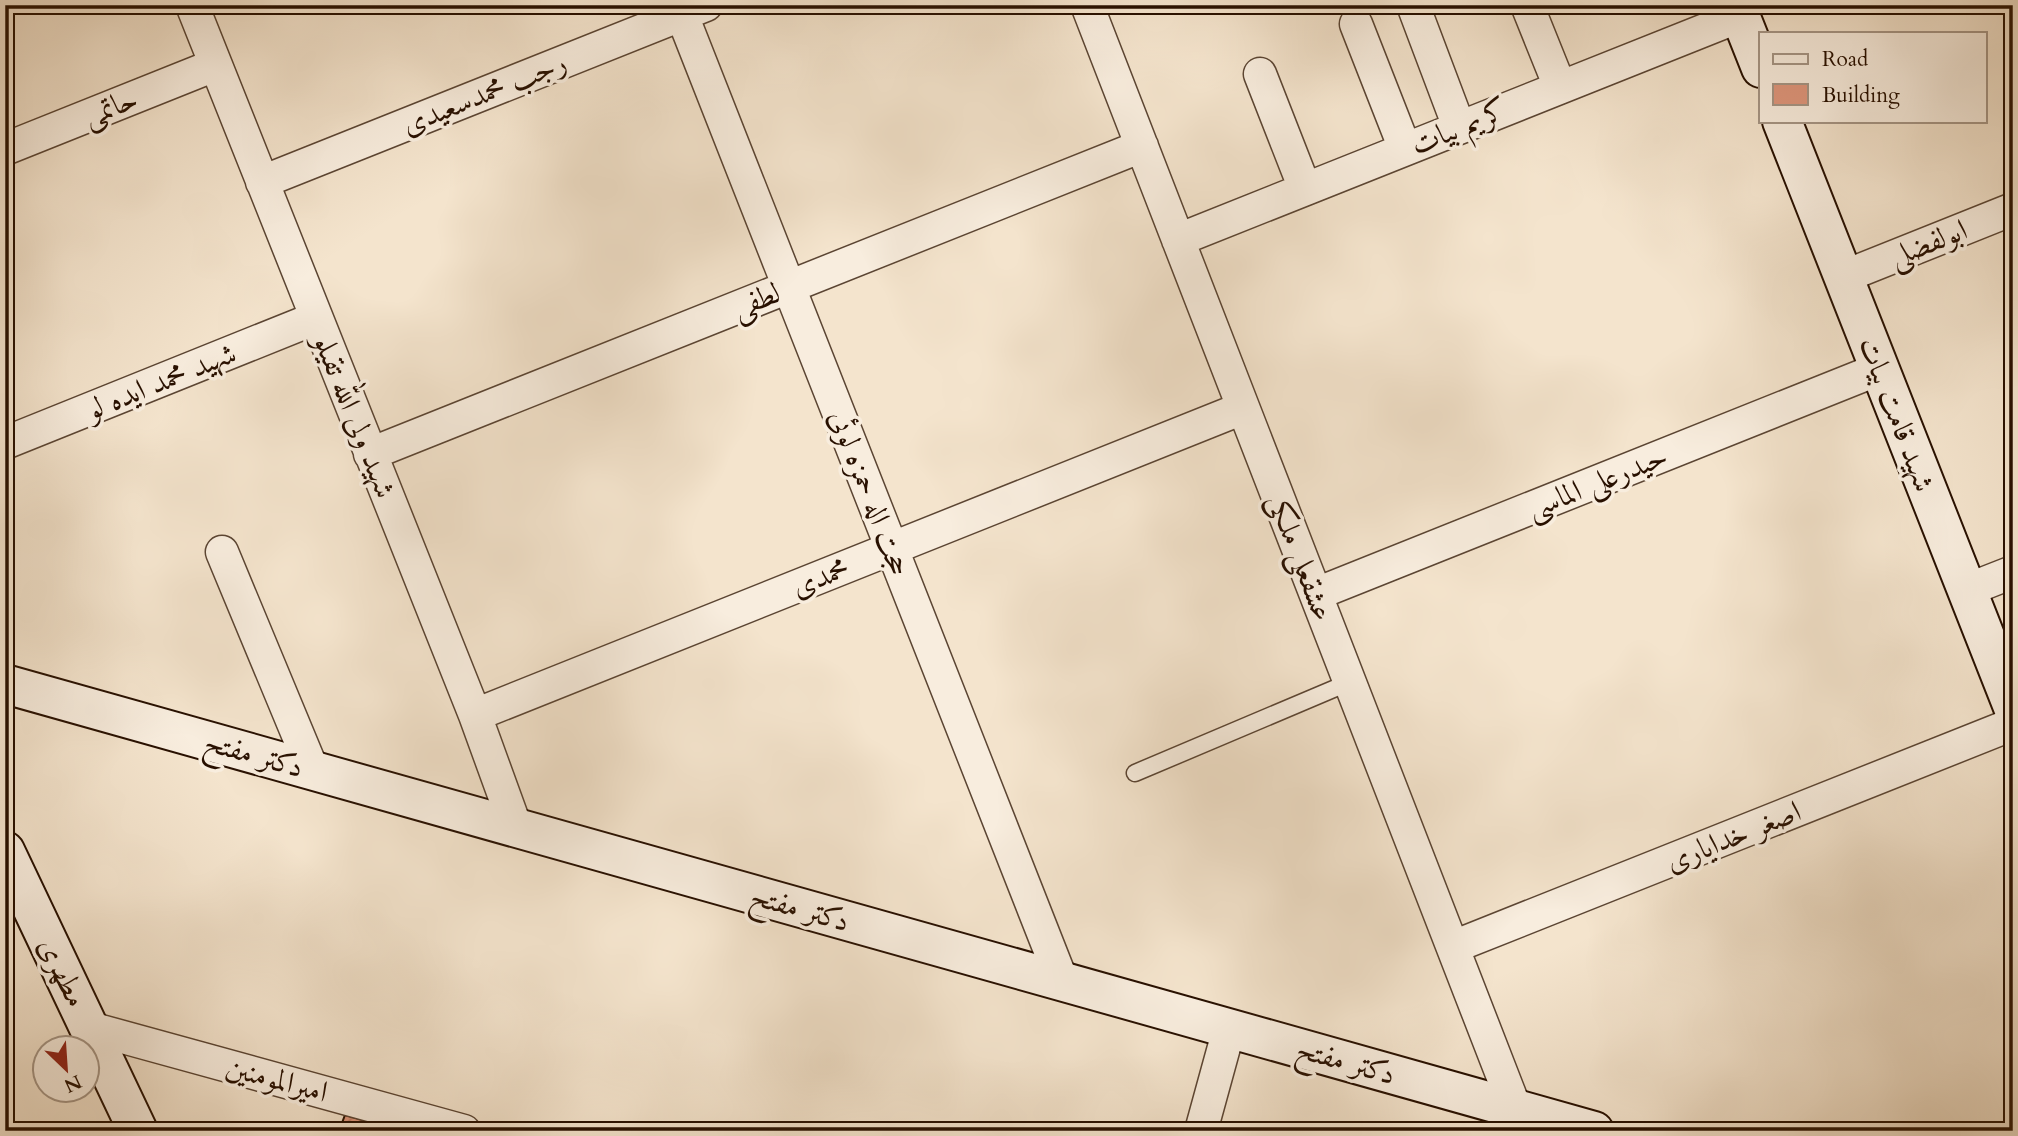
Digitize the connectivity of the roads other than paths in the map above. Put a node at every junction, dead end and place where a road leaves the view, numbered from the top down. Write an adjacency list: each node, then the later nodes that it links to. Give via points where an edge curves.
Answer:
1 (191, 5): 9 (street, شهید ولی الله تقیلو)
2 (1087, 5): 14 (street, عشقعلی ملکی)
3 (1413, 5): 13 (street)
4 (1527, 5): 11 (street)
5 (689, 8): 17 (street, رجب محمدسعیدی); 22 (street, حجت اله حمزه لوئی)
6 (1738, 10): 8 (main road); 11 (street, کریم بیات)
7 (1356, 24): 16 (street)
8 (1759, 63)
9 (215, 65): 15 (street, حاتمی); 17 (street, شهید ولی الله تقیلو)
10 (1260, 74): 18 (street)
11 (1560, 87): 13 (street, کریم بیات)
12 (1782, 122): 21 (main road, شهید قامت بیات)
13 (1460, 127): 16 (street, کریم بیات)
14 (1142, 146): 20 (street, عشقعلی ملکی); 22 (street, لطفی)
15 (5, 149)
16 (1405, 149): 18 (street, کریم بیات)
17 (262, 182): 23 (street, شهید ولی الله تقیلو)
18 (1304, 189): 20 (street, کریم بیات)
19 (2013, 209): 21 (street, ابولفضلی)
20 (1178, 240): 25 (street, عشقعلی ملکی)
21 (1843, 277): 24 (main road, شهید قامت بیات)
22 (789, 287): 27 (street, لطفی); 28 (street, حجت اله حمزه لوئی)
23 (316, 318): 26 (street, شهید محمد ایده لو); 27 (street, شهید ولی الله تقیلو)
24 (1879, 369): 31 (main road, شهید قامت بیات); 32 (street, حیدرعلی الماسی)
25 (1243, 408): 28 (street, محمدی); 32 (street, عشقعلی ملکی)
26 (5, 443)
27 (370, 454): 36 (street, شهید ولی الله تقیلو)
28 (892, 548): 36 (street, محمدی); 43 (street, حجت اله حمزه لوئی)
29 (222, 552): 38 (street)
30 (2013, 572): 31 (street)
31 (1966, 590): 35 (main road, شهید قامت بیات)
32 (1315, 594): 33 (street, عشقعلی ملکی)
33 (1350, 682): 39 (lane); 42 (street, عشقعلی ملکی)
34 (5, 684): 38 (main road, دکتر مفتح)
35 (2013, 707)
36 (475, 715): 40 (street, شهید ولی الله تقیلو)
37 (2013, 724): 42 (street, اصغر خدایاری)
38 (313, 771): 40 (main road, دکتر مفتح)
39 (1135, 773)
40 (516, 828): 43 (main road, دکتر مفتح)
41 (5, 851): 44 (main road, مطهری)
42 (1453, 947): 46 (street, عشقعلی ملکی)
43 (1062, 981): 45 (main road, دکتر مفتح)
44 (90, 1028): 47 (main road, مطهری); 48 (street, امیرالمومنین)
45 (1229, 1029): 46 (main road, دکتر مفتح); 49 (street)
46 (1515, 1108): 50 (main road, دکتر مفتح)
47 (138, 1131)
48 (464, 1131)
49 (1201, 1131)
50 (1594, 1131)

